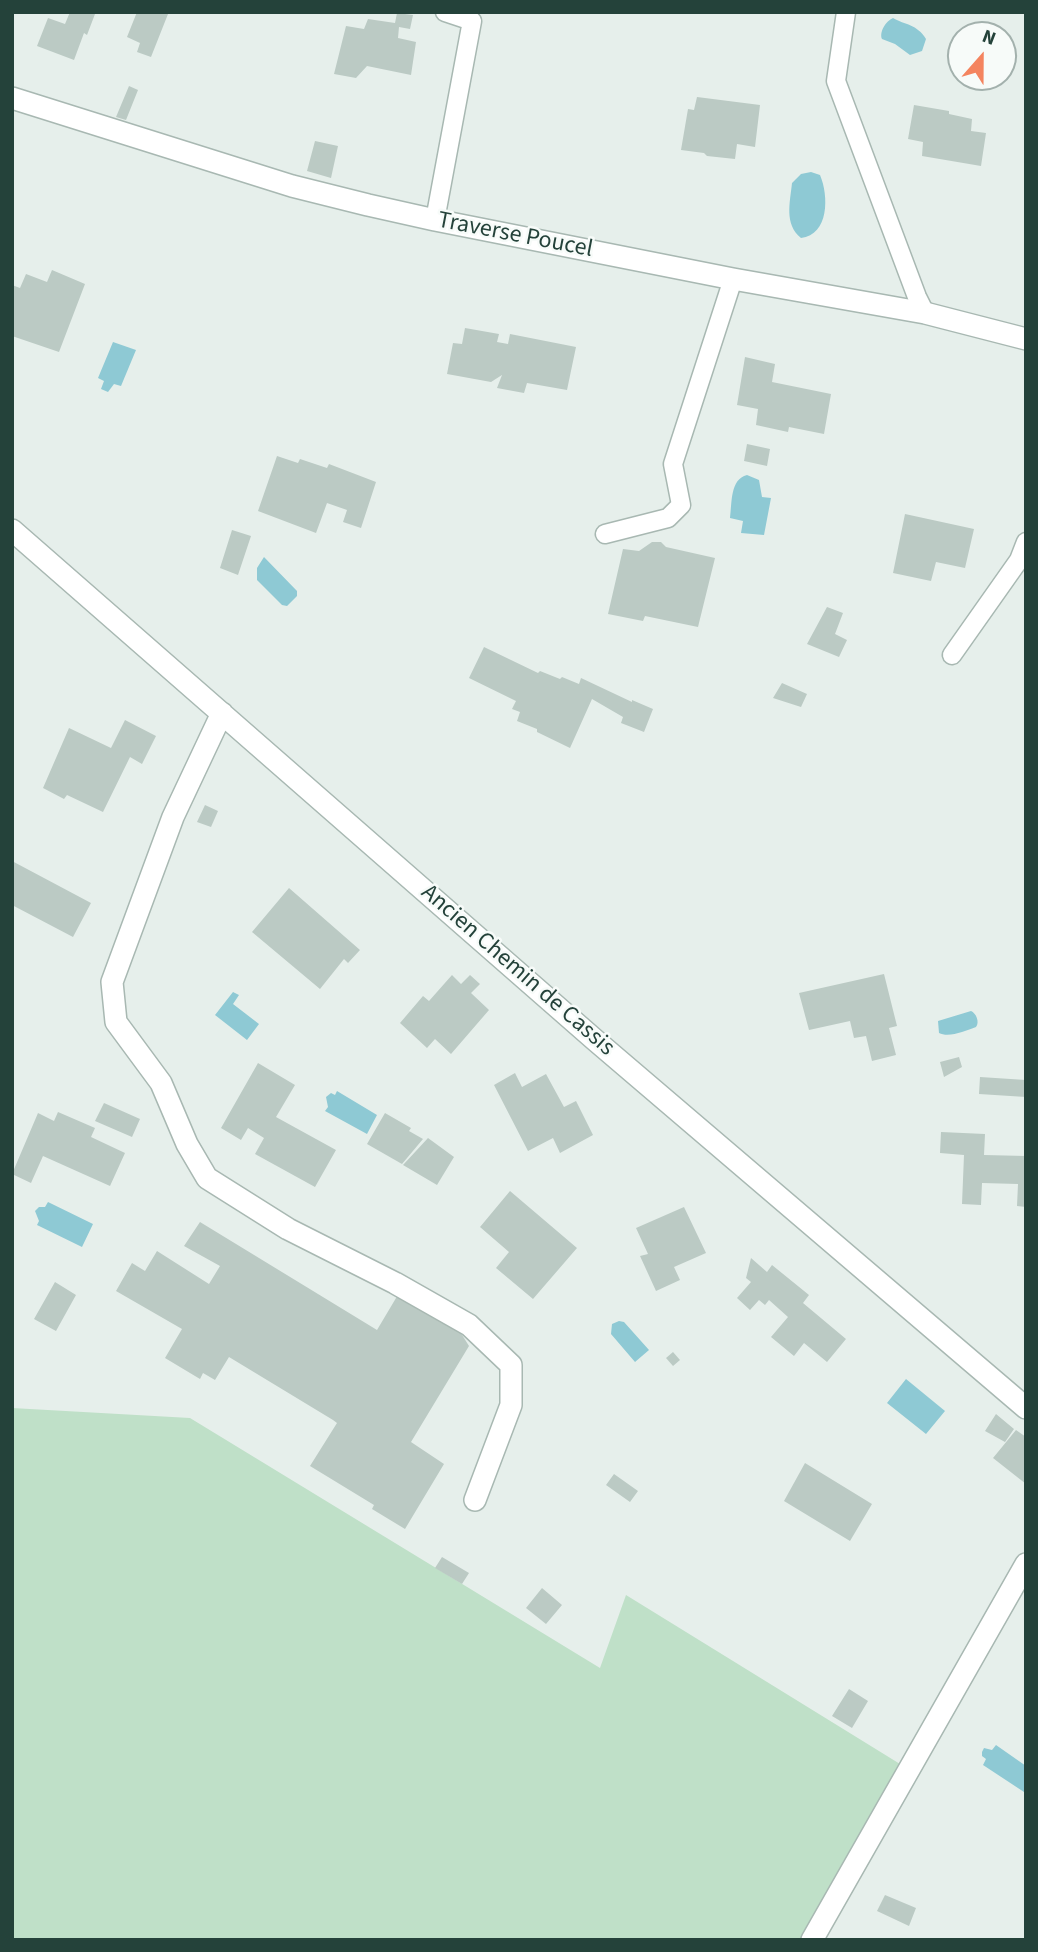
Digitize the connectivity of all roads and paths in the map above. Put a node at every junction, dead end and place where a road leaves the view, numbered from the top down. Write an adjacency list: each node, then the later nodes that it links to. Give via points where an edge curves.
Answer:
1 (444, 12): 3 (lane)
2 (846, 12): 7 (lane, via 836,81)
3 (473, 17): 5 (lane)
4 (12, 98): 5 (street, Traverse Poucel, via 292,186)
5 (435, 220): 6 (street, Traverse Poucel)
6 (733, 279): 7 (street, Traverse Poucel); 10 (lane, via 673,464 681,505 668,518)
7 (925, 313): 8 (street, Traverse Poucel)
8 (1026, 339)
9 (12, 530): 13 (street, Ancien Chemin de Cassis)
10 (605, 534)
11 (1026, 542): 12 (lane, via 1019,561)
12 (952, 654)
13 (222, 713): 14 (street, Ancien Chemin de Cassis); 15 (street, via 173,817 112,982 116,1022 161,1083 207,1178 288,1229 469,1325 511,1365 511,1405)
14 (1026, 1408)
15 (475, 1500)
16 (1026, 1564): 17 (street)
17 (812, 1940)

